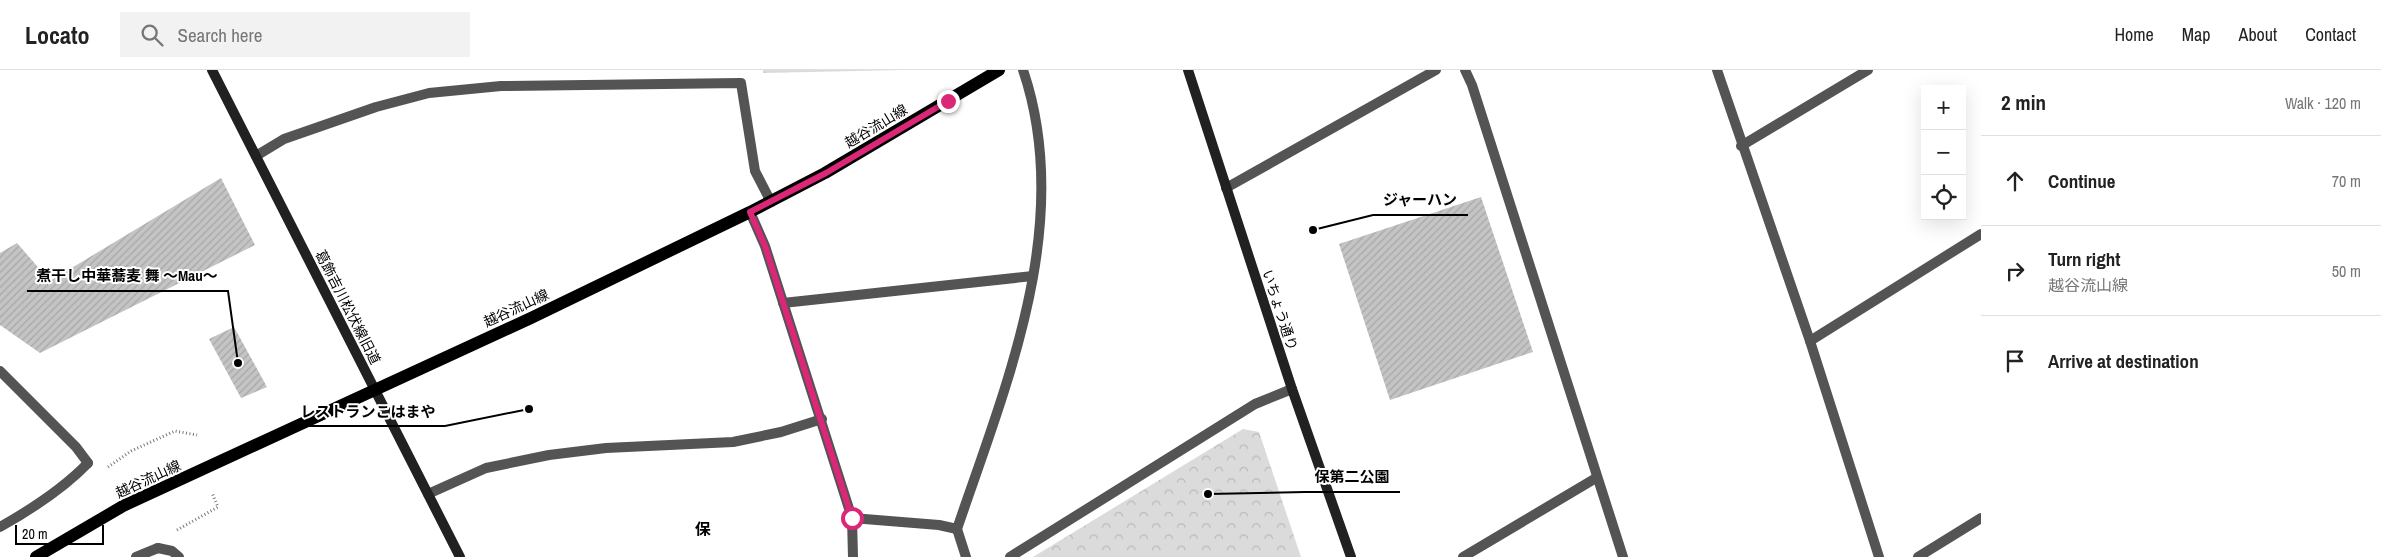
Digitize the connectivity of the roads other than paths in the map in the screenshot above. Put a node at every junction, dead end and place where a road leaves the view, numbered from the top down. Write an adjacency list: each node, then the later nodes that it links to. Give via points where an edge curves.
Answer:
1 (212, 70): 10 (street, 葛飾吉川松伏線旧道)
2 (1000, 70): 12 (main road, 越谷流山線)
3 (1023, 70): 15 (street, via 1030,91 1042,161)
4 (1188, 70): 11 (street, いちょう通り)
5 (1436, 70): 11 (street)
6 (1465, 70): 22 (street)
7 (1717, 70): 9 (street)
8 (1868, 70): 9 (street)
9 (1741, 146): 17 (street)
10 (256, 156): 12 (street, via 284,139 376,107 429,93 501,86 741,83 755,171); 20 (street, 葛飾吉川松伏線旧道)
11 (1226, 188): 19 (street, いちょう通り)
12 (771, 202): 13 (main road, 越谷流山線)
13 (750, 212): 16 (street, via 765,246); 20 (main road, 越谷流山線)
14 (1981, 234): 17 (street)
15 (1033, 276): 16 (street); 27 (street, via 1019,342)
16 (783, 303): 21 (street)
17 (1810, 341): 38 (street)
18 (0, 371): 26 (street, via 88,463 28,511)
19 (1292, 389): 34 (street, via 1255,404); 35 (street, いちょう通り)
20 (374, 391): 23 (street, 葛飾吉川松伏線旧道); 28 (main road, 越谷流山線, via 123,506)
21 (822, 419): 23 (street, via 734,442 615,447 550,454 486,468); 24 (street)
22 (1596, 478): 36 (street); 37 (street)
23 (428, 494): 31 (street, 葛飾吉川松伏線旧道)
24 (852, 518): 27 (street); 32 (street)
25 (1981, 518): 39 (street)
26 (0, 527)
27 (957, 529): 33 (street)
28 (36, 557)
29 (136, 557): 30 (street, via 158,548 172,550)
30 (180, 557)
31 (460, 557)
32 (853, 557)
33 (966, 557)
34 (1010, 557)
35 (1351, 557)
36 (1463, 557)
37 (1623, 557)
38 (1879, 557)
39 (1918, 557)

